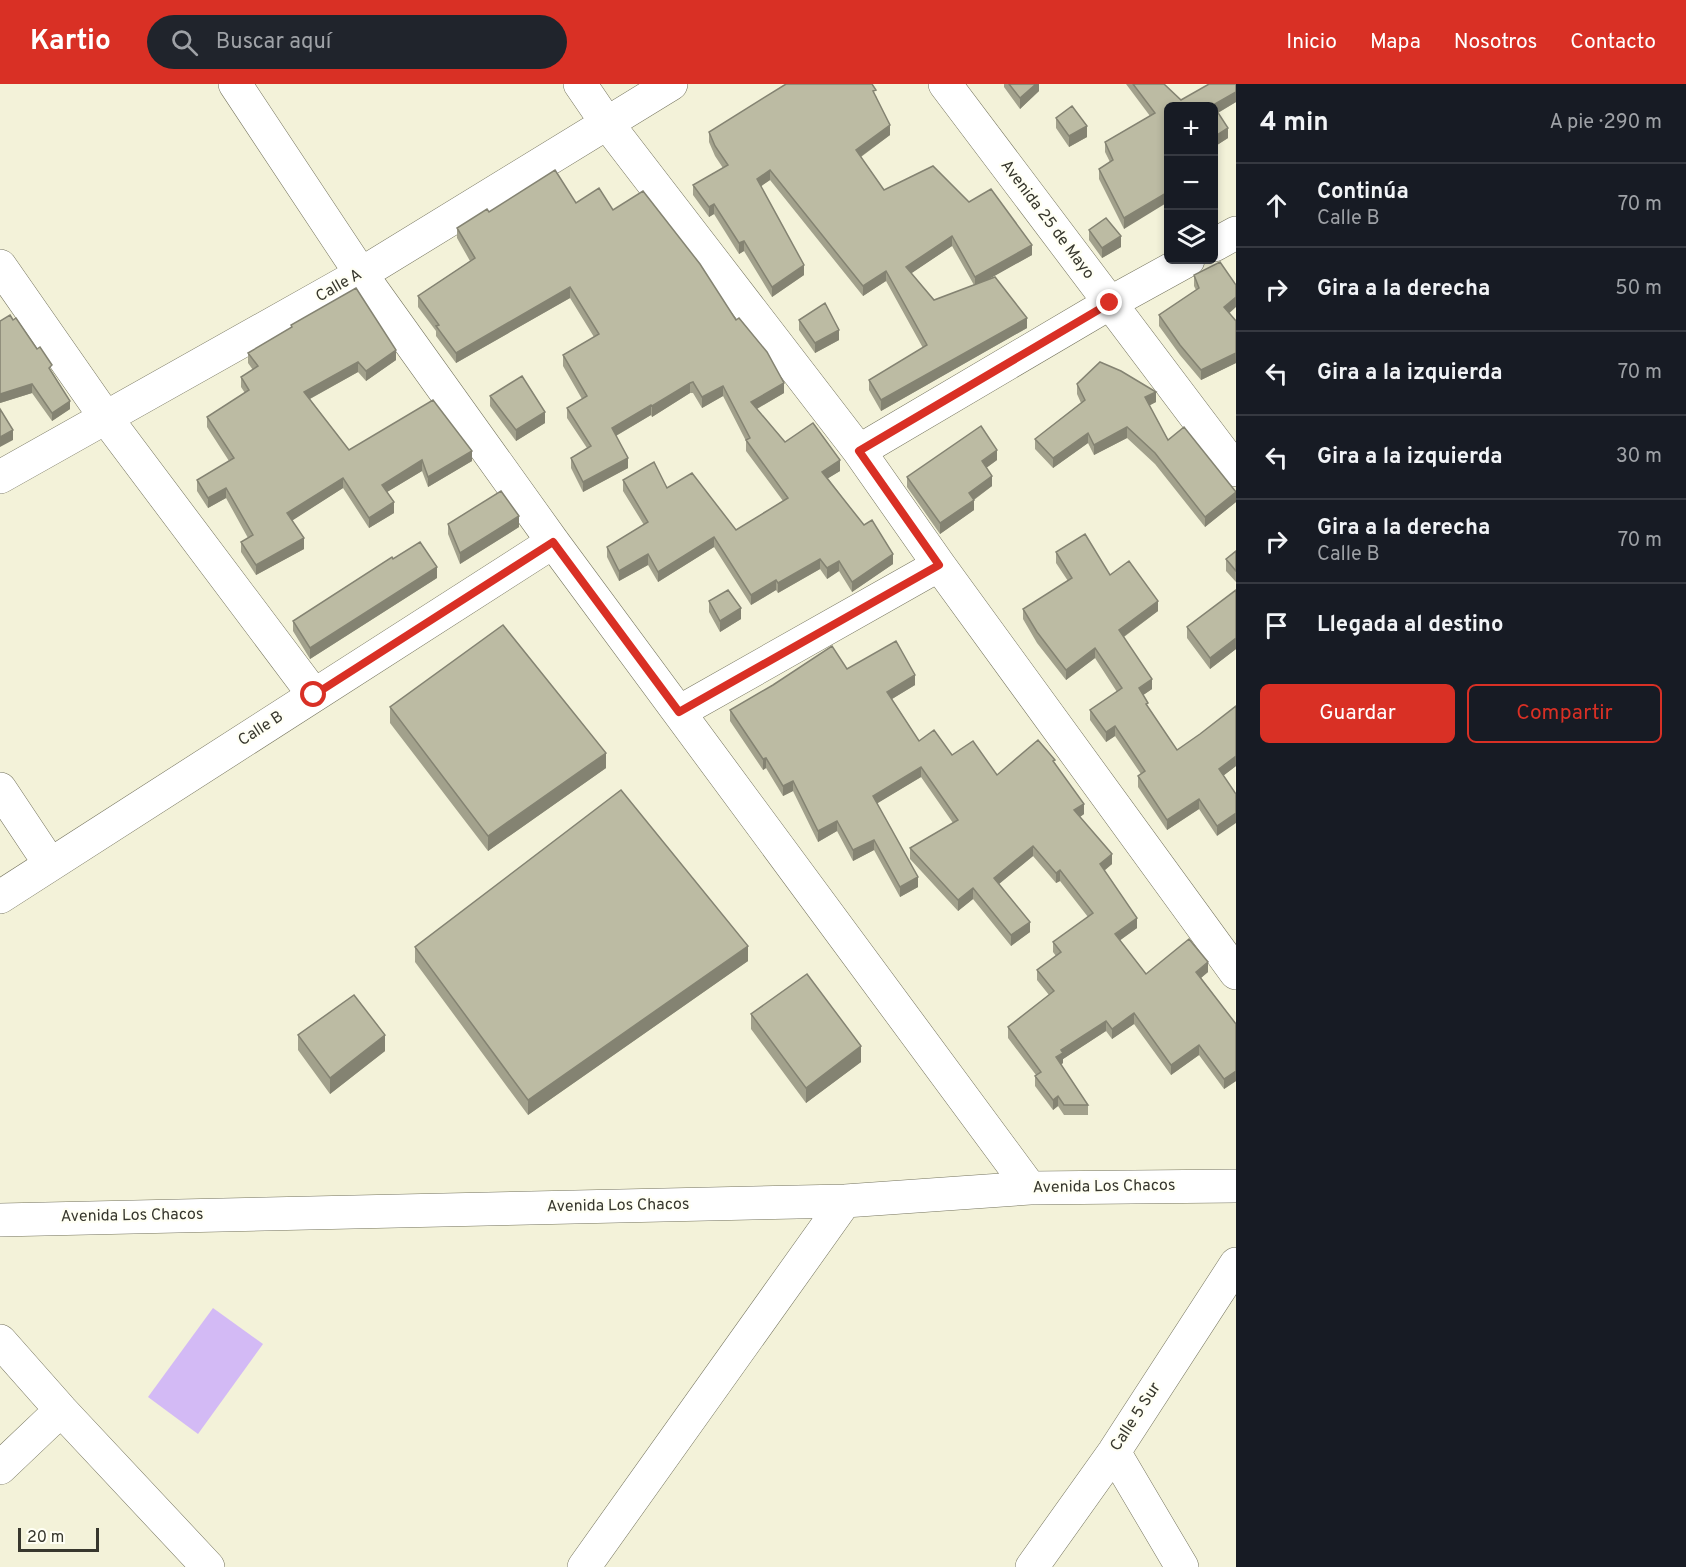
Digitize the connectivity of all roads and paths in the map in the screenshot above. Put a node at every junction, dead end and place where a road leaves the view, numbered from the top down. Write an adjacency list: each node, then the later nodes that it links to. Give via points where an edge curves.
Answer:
1 (236, 84): 10 (street)
2 (580, 84): 5 (street)
3 (671, 84): 5 (street, Calle A)
4 (945, 84): 11 (street, Avenida 25 de Mayo)
5 (606, 122): 10 (street, Calle A); 13 (street)
6 (1236, 233): 7 (street)
7 (1218, 243)
8 (1181, 264): 11 (street)
9 (0, 266): 12 (street)
10 (361, 274): 12 (street, Calle A); 16 (street)
11 (1110, 303): 13 (street); 14 (street, Avenida 25 de Mayo)
12 (106, 418): 15 (street, Calle A); 18 (street)
13 (859, 451): 17 (street)
14 (1236, 470)
15 (0, 477)
16 (553, 542): 18 (street, Calle B); 19 (street)
17 (939, 565): 19 (street); 23 (street)
18 (314, 695): 21 (street, Calle B)
19 (679, 712): 25 (street)
20 (0, 789): 21 (street)
21 (50, 864): 22 (street, Calle B)
22 (0, 897)
23 (1236, 973)
24 (1236, 1185): 25 (street, Avenida Los Chacos)
25 (1030, 1188): 26 (street, Avenida Los Chacos)
26 (845, 1201): 27 (street, Avenida Los Chacos); 34 (street)
27 (0, 1220)
28 (1236, 1264): 31 (street, Calle 5 Sur)
29 (0, 1341): 30 (street)
30 (61, 1410): 32 (street); 33 (street)
31 (1113, 1452): 35 (street, Calle 5 Sur); 36 (street)
32 (0, 1468)
33 (208, 1567)
34 (584, 1567)
35 (1032, 1567)
36 (1182, 1567)

